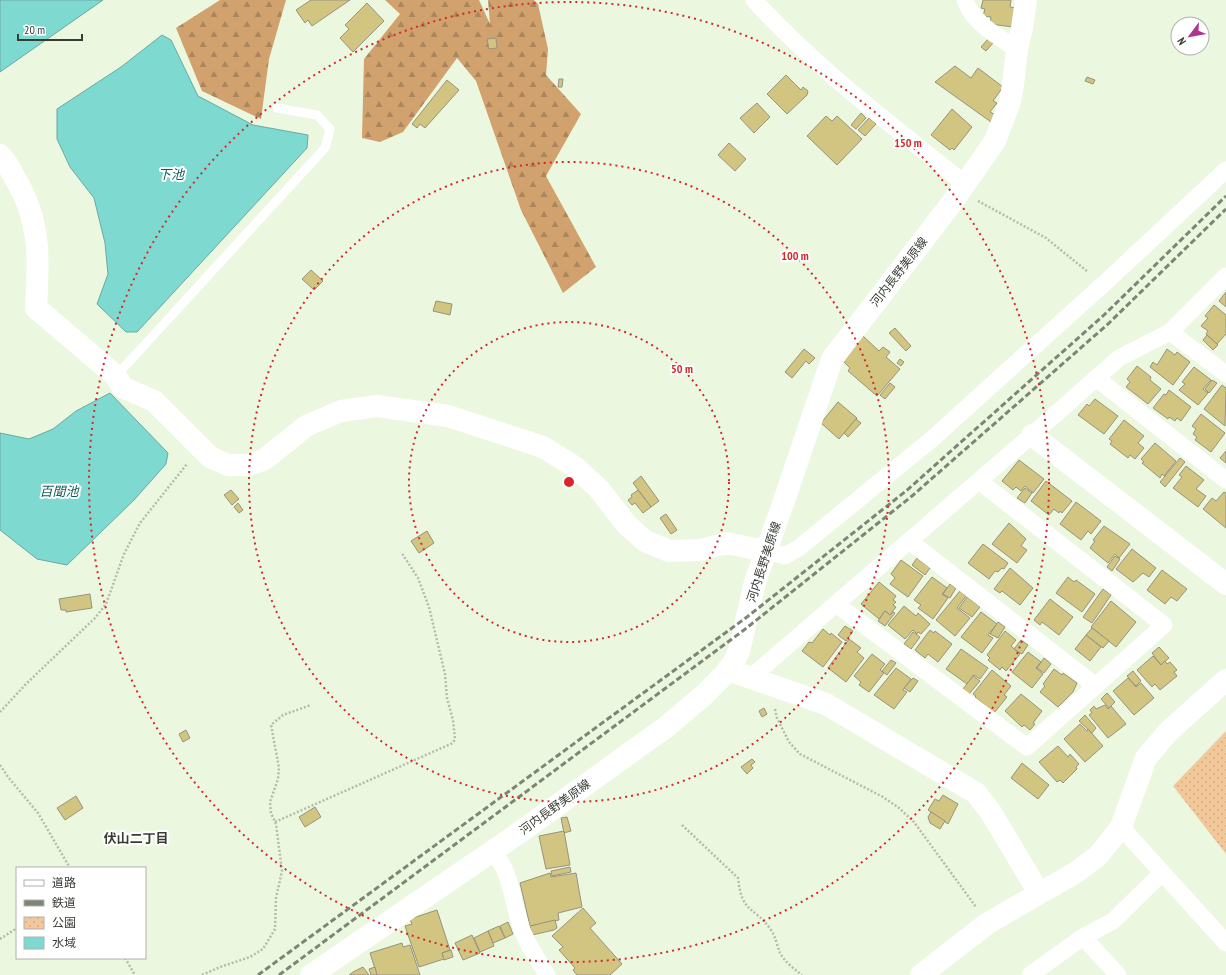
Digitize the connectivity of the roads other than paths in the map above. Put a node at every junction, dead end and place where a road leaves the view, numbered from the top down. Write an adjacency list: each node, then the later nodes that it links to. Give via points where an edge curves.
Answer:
1 (754, 0): 8 (street, via 858,98)
2 (965, 0): 4 (street, via 967,6 990,32)
3 (1026, 0): 4 (street, 河内長野美原線)
4 (1017, 49): 8 (street, 河内長野美原線, via 1013,85 1003,122 995,141)
5 (277, 108): 12 (lane, via 318,115 330,128 325,148)
6 (0, 155): 12 (street, via 25,194 37,234 36,308)
7 (1226, 170): 18 (street, via 932,439 800,547 785,556)
8 (963, 187): 18 (street, 河内長野美原線, via 832,359)
9 (1226, 276): 10 (street)
10 (1170, 332): 11 (street); 13 (street, via 1119,358)
11 (1226, 374)
12 (116, 376): 18 (street, via 122,387 154,401 200,448 228,465 250,465 265,459 306,426 341,411 377,406 448,416 543,447 575,467 599,489 626,524 646,541 669,551 700,550 726,543)
13 (1096, 378): 14 (street); 15 (street)
14 (1032, 435): 16 (street); 19 (street)
15 (1226, 480)
16 (978, 481): 17 (street); 24 (street, via 1164,625)
17 (909, 541): 20 (street); 24 (street)
18 (766, 552): 21 (street, 河内長野美原線, via 752,594 739,651)
19 (1226, 584)
20 (836, 604): 22 (street); 24 (street, via 1027,747)
21 (728, 670): 22 (street); 26 (street, 河内長野美原線, via 704,695 666,727)
22 (750, 678): 28 (street, via 826,704 976,793 990,811)
23 (1226, 680): 25 (street, via 1168,732 1146,758)
24 (1096, 686)
25 (1121, 826): 27 (street); 28 (street, via 1098,856 1075,873)
26 (492, 851): 31 (street, 河内長野美原線); 32 (street, via 505,869 524,937)
27 (1162, 872): 29 (street, via 1113,921); 30 (street)
28 (1039, 893): 33 (street, via 988,923)
29 (1083, 937): 34 (street); 35 (street)
30 (1226, 943)
31 (311, 975)
32 (547, 975)
33 (921, 975)
34 (1030, 975)
35 (1118, 975)

